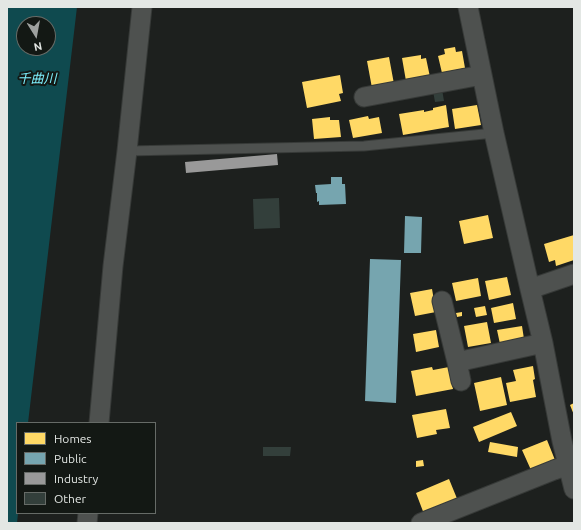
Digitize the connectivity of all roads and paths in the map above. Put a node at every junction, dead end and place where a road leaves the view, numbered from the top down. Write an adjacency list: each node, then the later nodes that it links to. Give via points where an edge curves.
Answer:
1 (142, 7): 6 (street)
2 (468, 7): 3 (street)
3 (482, 75): 4 (street); 5 (street)
4 (364, 96)
5 (494, 133): 6 (lane, via 364,146); 8 (street)
6 (127, 151): 13 (street, via 113,266)
7 (574, 274): 8 (street)
8 (530, 289): 10 (street)
9 (442, 301): 11 (street)
10 (543, 342): 11 (street); 14 (street)
11 (457, 362): 12 (street)
12 (461, 381)
13 (99, 422)
14 (568, 439): 15 (street)
15 (568, 465): 16 (street); 17 (street)
16 (574, 489)
17 (421, 523)

